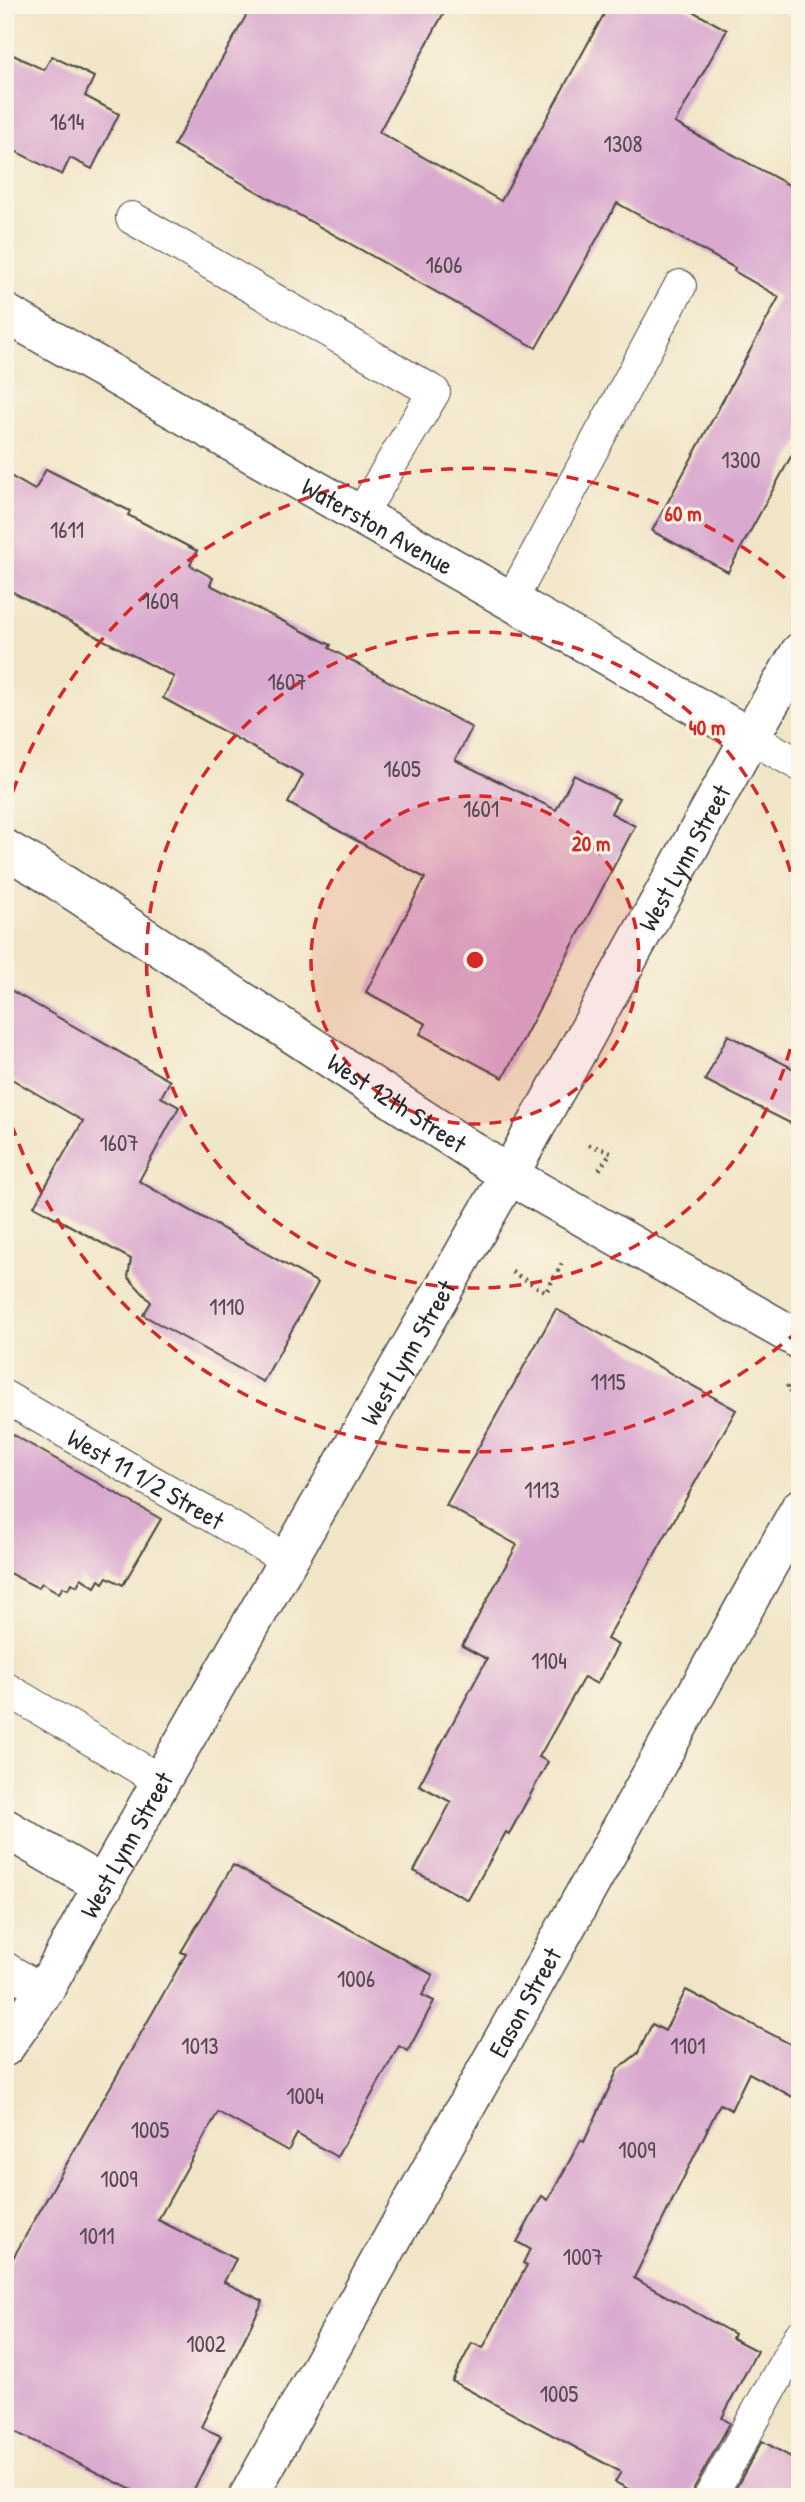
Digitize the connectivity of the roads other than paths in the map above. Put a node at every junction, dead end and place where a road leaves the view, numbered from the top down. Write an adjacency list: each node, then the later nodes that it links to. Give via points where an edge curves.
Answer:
1 (132, 218): 4 (lane, via 434,392)
2 (680, 286): 5 (lane)
3 (5, 313): 4 (street, Waterston Avenue)
4 (360, 516): 5 (street, Waterston Avenue)
5 (511, 601): 7 (street, Waterston Avenue)
6 (800, 652): 7 (street, West Lynn Street)
7 (750, 737): 8 (lane); 10 (street, West Lynn Street)
8 (800, 765)
9 (5, 849): 10 (street, West 12th Street)
10 (509, 1175): 11 (street, West 12th Street); 14 (street, West Lynn Street)
11 (800, 1340)
12 (5, 1397): 14 (lane, West 11 1/2 Street)
13 (800, 1508): 23 (street, Eason Street)
14 (288, 1560): 16 (street, West Lynn Street)
15 (5, 1688): 16 (lane)
16 (161, 1781): 18 (street, West Lynn Street)
17 (5, 1828): 18 (street)
18 (104, 1886): 20 (street, West Lynn Street)
19 (5, 1968): 20 (lane)
20 (44, 1992): 21 (street, West Lynn Street)
21 (5, 2047)
22 (800, 2336): 24 (lane)
23 (248, 2497)
24 (710, 2497)

